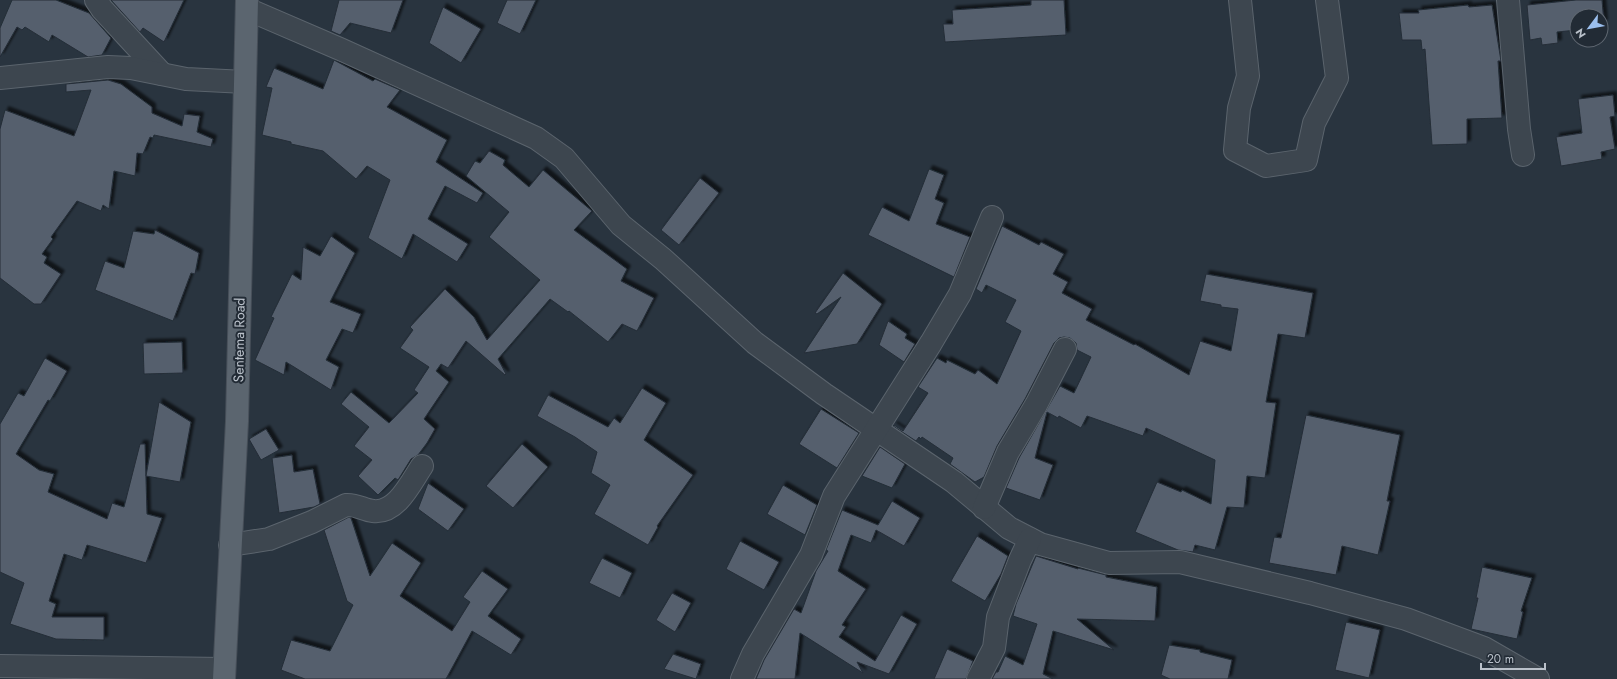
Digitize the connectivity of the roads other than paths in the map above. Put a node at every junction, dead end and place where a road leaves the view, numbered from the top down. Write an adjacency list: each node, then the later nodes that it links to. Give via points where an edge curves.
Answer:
1 (96, 0): 6 (street)
2 (1240, 0): 3 (street, via 1248,76 1238,108 1235,150 1266,166 1306,160 1314,123 1337,78)
3 (1327, 0)
4 (1508, 0): 9 (street)
5 (247, 5): 8 (main road, Sentema Road); 12 (street, via 536,138 552,148 564,158 621,225 663,259 755,343)
6 (162, 74): 7 (street, via 108,67); 8 (street, via 186,79)
7 (0, 78)
8 (245, 82): 16 (main road, Sentema Road, via 237,421)
9 (1522, 155)
10 (992, 217): 12 (street, via 960,294)
11 (1065, 349): 14 (street, via 1008,452)
12 (877, 430): 14 (street, via 954,482); 20 (street, via 834,496 811,555 753,654)
13 (422, 466): 16 (street, via 397,502 389,508 373,512 351,504 346,505 269,539)
14 (984, 508): 15 (street, via 1009,528)
15 (1030, 539): 21 (street, via 998,617 994,648); 22 (street, via 1109,563 1180,562 1406,619 1484,648)
16 (230, 545): 19 (main road, Sentema Road)
17 (0, 666): 18 (street)
18 (49, 673): 19 (street)
19 (224, 674)
20 (742, 679)
21 (978, 679)
22 (1536, 679)

